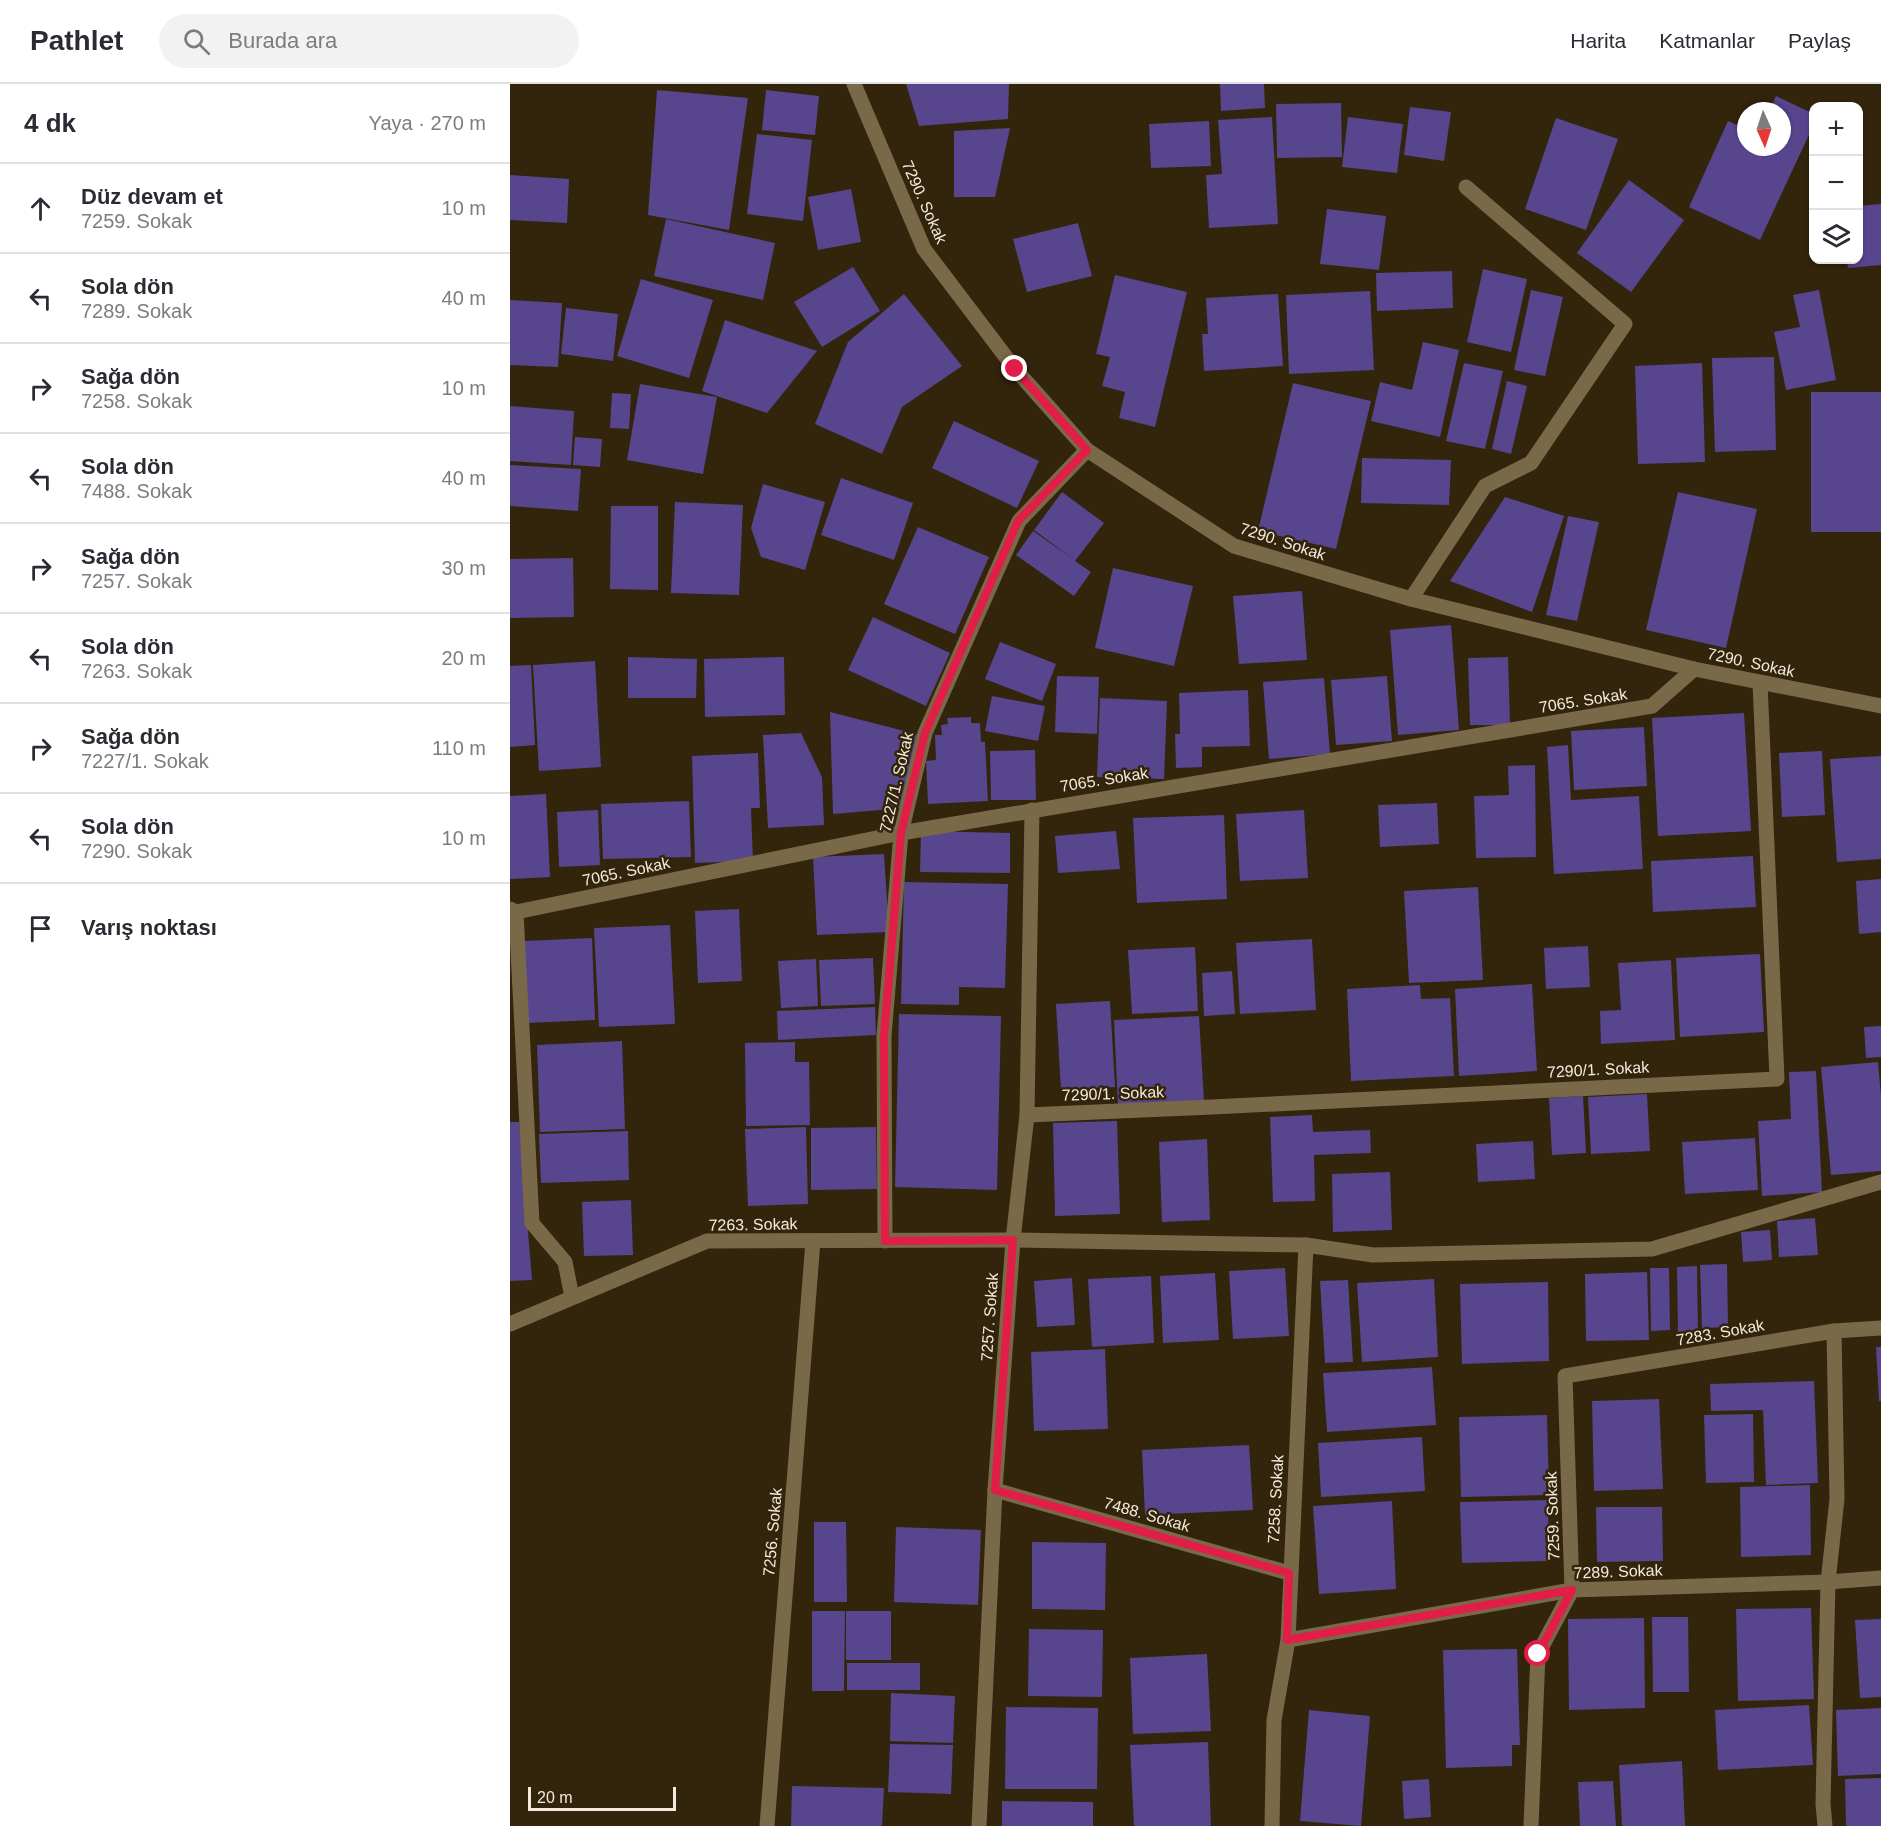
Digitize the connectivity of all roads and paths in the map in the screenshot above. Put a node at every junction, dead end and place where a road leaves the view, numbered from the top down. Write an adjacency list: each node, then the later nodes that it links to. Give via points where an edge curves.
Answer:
1 (854, 84): 3 (street, 7290. Sokak, via 924,249 1015,369)
2 (1466, 187): 4 (street, via 1625,324 1531,463 1485,486)
3 (1087, 450): 4 (street, 7290. Sokak, via 1234,546); 9 (street, 7227/1. Sokak, via 1018,521 925,733)
4 (1411, 599): 5 (street, 7290. Sokak)
5 (1694, 669): 6 (street, 7290. Sokak); 8 (street, 7065. Sokak, via 1652,706)
6 (1760, 684): 7 (street, 7290. Sokak); 11 (street, 7290/1. Sokak, via 1777,1079)
7 (1881, 706)
8 (1032, 810): 9 (street, 7065. Sokak); 11 (street, 7257. Sokak)
9 (901, 833): 10 (street, 7065. Sokak); 15 (street, 7227/1. Sokak, via 884,1036)
10 (513, 910): 17 (street, via 532,1223 565,1262)
11 (1027, 1115): 13 (street, 7257. Sokak)
12 (1881, 1182): 16 (street, 7263. Sokak, via 1652,1249 1373,1255)
13 (1013, 1240): 15 (street, 7263. Sokak); 16 (street, 7263. Sokak); 22 (street, 7257. Sokak)
14 (813, 1241): 15 (street, 7263. Sokak); 17 (street, 7263. Sokak, via 707,1241); 28 (street, 7256. Sokak)
15 (885, 1241)
16 (1306, 1245): 23 (street, 7258. Sokak)
17 (572, 1297): 18 (street, 7263. Sokak)
18 (510, 1324)
19 (1881, 1328): 20 (street, 7283. Sokak)
20 (1834, 1331): 21 (street, 7283. Sokak); 25 (street, via 1837,1499)
21 (1565, 1376): 26 (street, 7259. Sokak)
22 (995, 1490): 23 (street, 7488. Sokak); 29 (street, 7257. Sokak)
23 (1289, 1573): 27 (street, 7258. Sokak)
24 (1881, 1578): 25 (street, 7289. Sokak)
25 (1828, 1582): 26 (street, 7289. Sokak); 32 (street)
26 (1572, 1590): 27 (street, 7289. Sokak); 31 (street, 7259. Sokak, via 1538,1654)
27 (1287, 1640): 30 (street, 7258. Sokak, via 1274,1720)
28 (767, 1826)
29 (979, 1826)
30 (1272, 1826)
31 (1531, 1826)
32 (1825, 1826)

